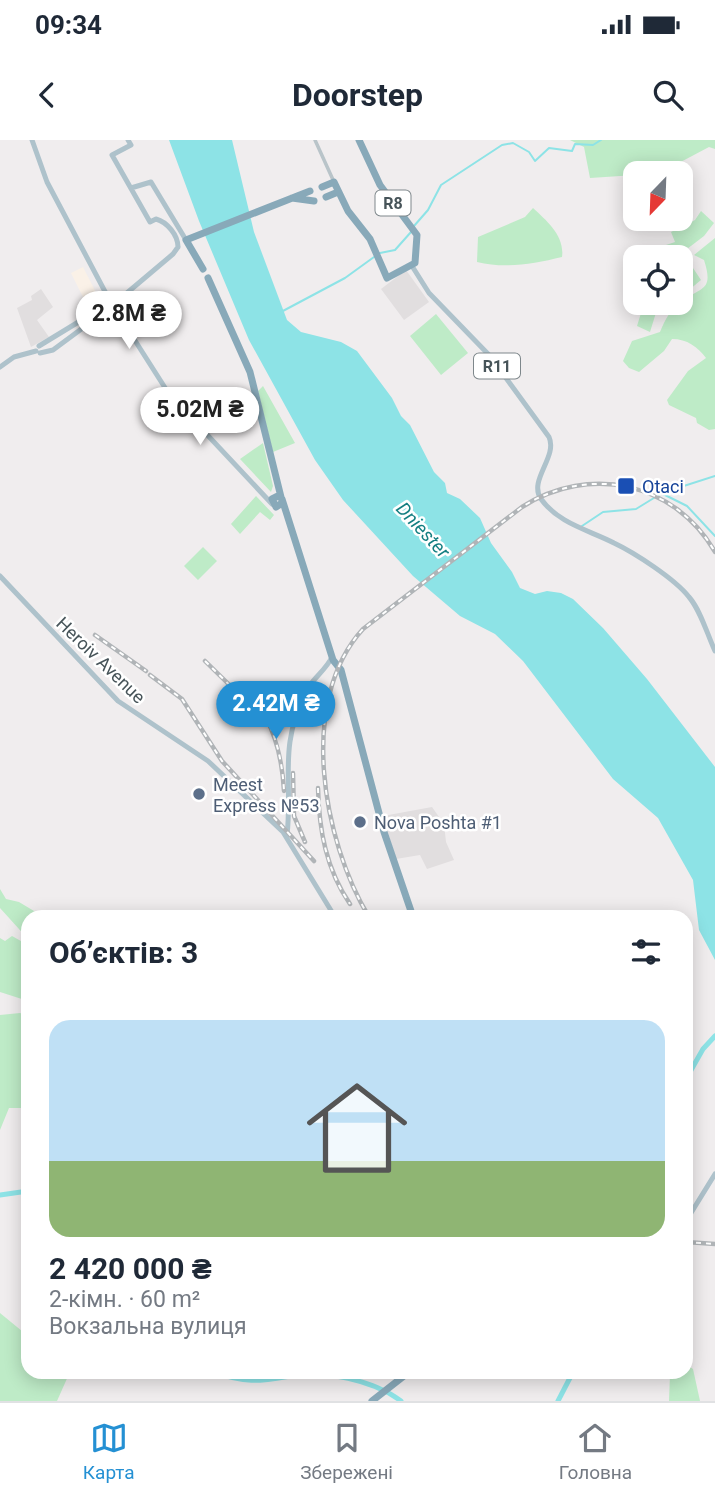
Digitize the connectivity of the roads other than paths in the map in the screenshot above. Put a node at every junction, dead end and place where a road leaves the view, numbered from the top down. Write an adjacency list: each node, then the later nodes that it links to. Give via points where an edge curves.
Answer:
1 (32, 140): 17 (main road, via 47,182)
2 (315, 140): 5 (street)
3 (359, 140): 14 (highway, R8, via 380,185 417,235)
4 (130, 143): 7 (main road, via 112,155)
5 (334, 182): 6 (highway); 9 (highway, R8)
6 (322, 187)
7 (131, 188): 13 (main road, via 149,181); 17 (main road, via 150,222 165,223 178,247)
8 (310, 191): 11 (highway)
9 (338, 192): 10 (highway); 14 (highway, R8, via 369,237 387,278)
10 (326, 197)
11 (292, 198): 12 (highway); 13 (highway)
12 (314, 201)
13 (186, 240): 15 (highway)
14 (412, 266): 22 (main road, R11, via 429,293 490,356 549,437 552,449 539,494 570,524 617,544 685,593)
15 (203, 269)
16 (208, 278): 20 (highway, via 250,372 277,483)
17 (112, 304): 18 (main road); 18 (main road, via 54,350); 20 (main road, via 167,389)
18 (38, 350): 19 (main road)
19 (0, 367)
20 (276, 501): 23 (highway, via 293,535)
21 (0, 576): 25 (main road, Heroiv Avenue, via 118,701 208,761)
22 (715, 651)
23 (333, 658): 24 (main road); 24 (main road); 27 (highway, via 341,670 384,832)
24 (325, 667): 25 (main road, via 307,690 291,732 286,761)
25 (287, 836): 26 (main road)
26 (331, 910)
27 (411, 910)
28 (715, 1174): 29 (main road)
29 (693, 1210)
30 (400, 1379): 31 (highway)
31 (372, 1401)

